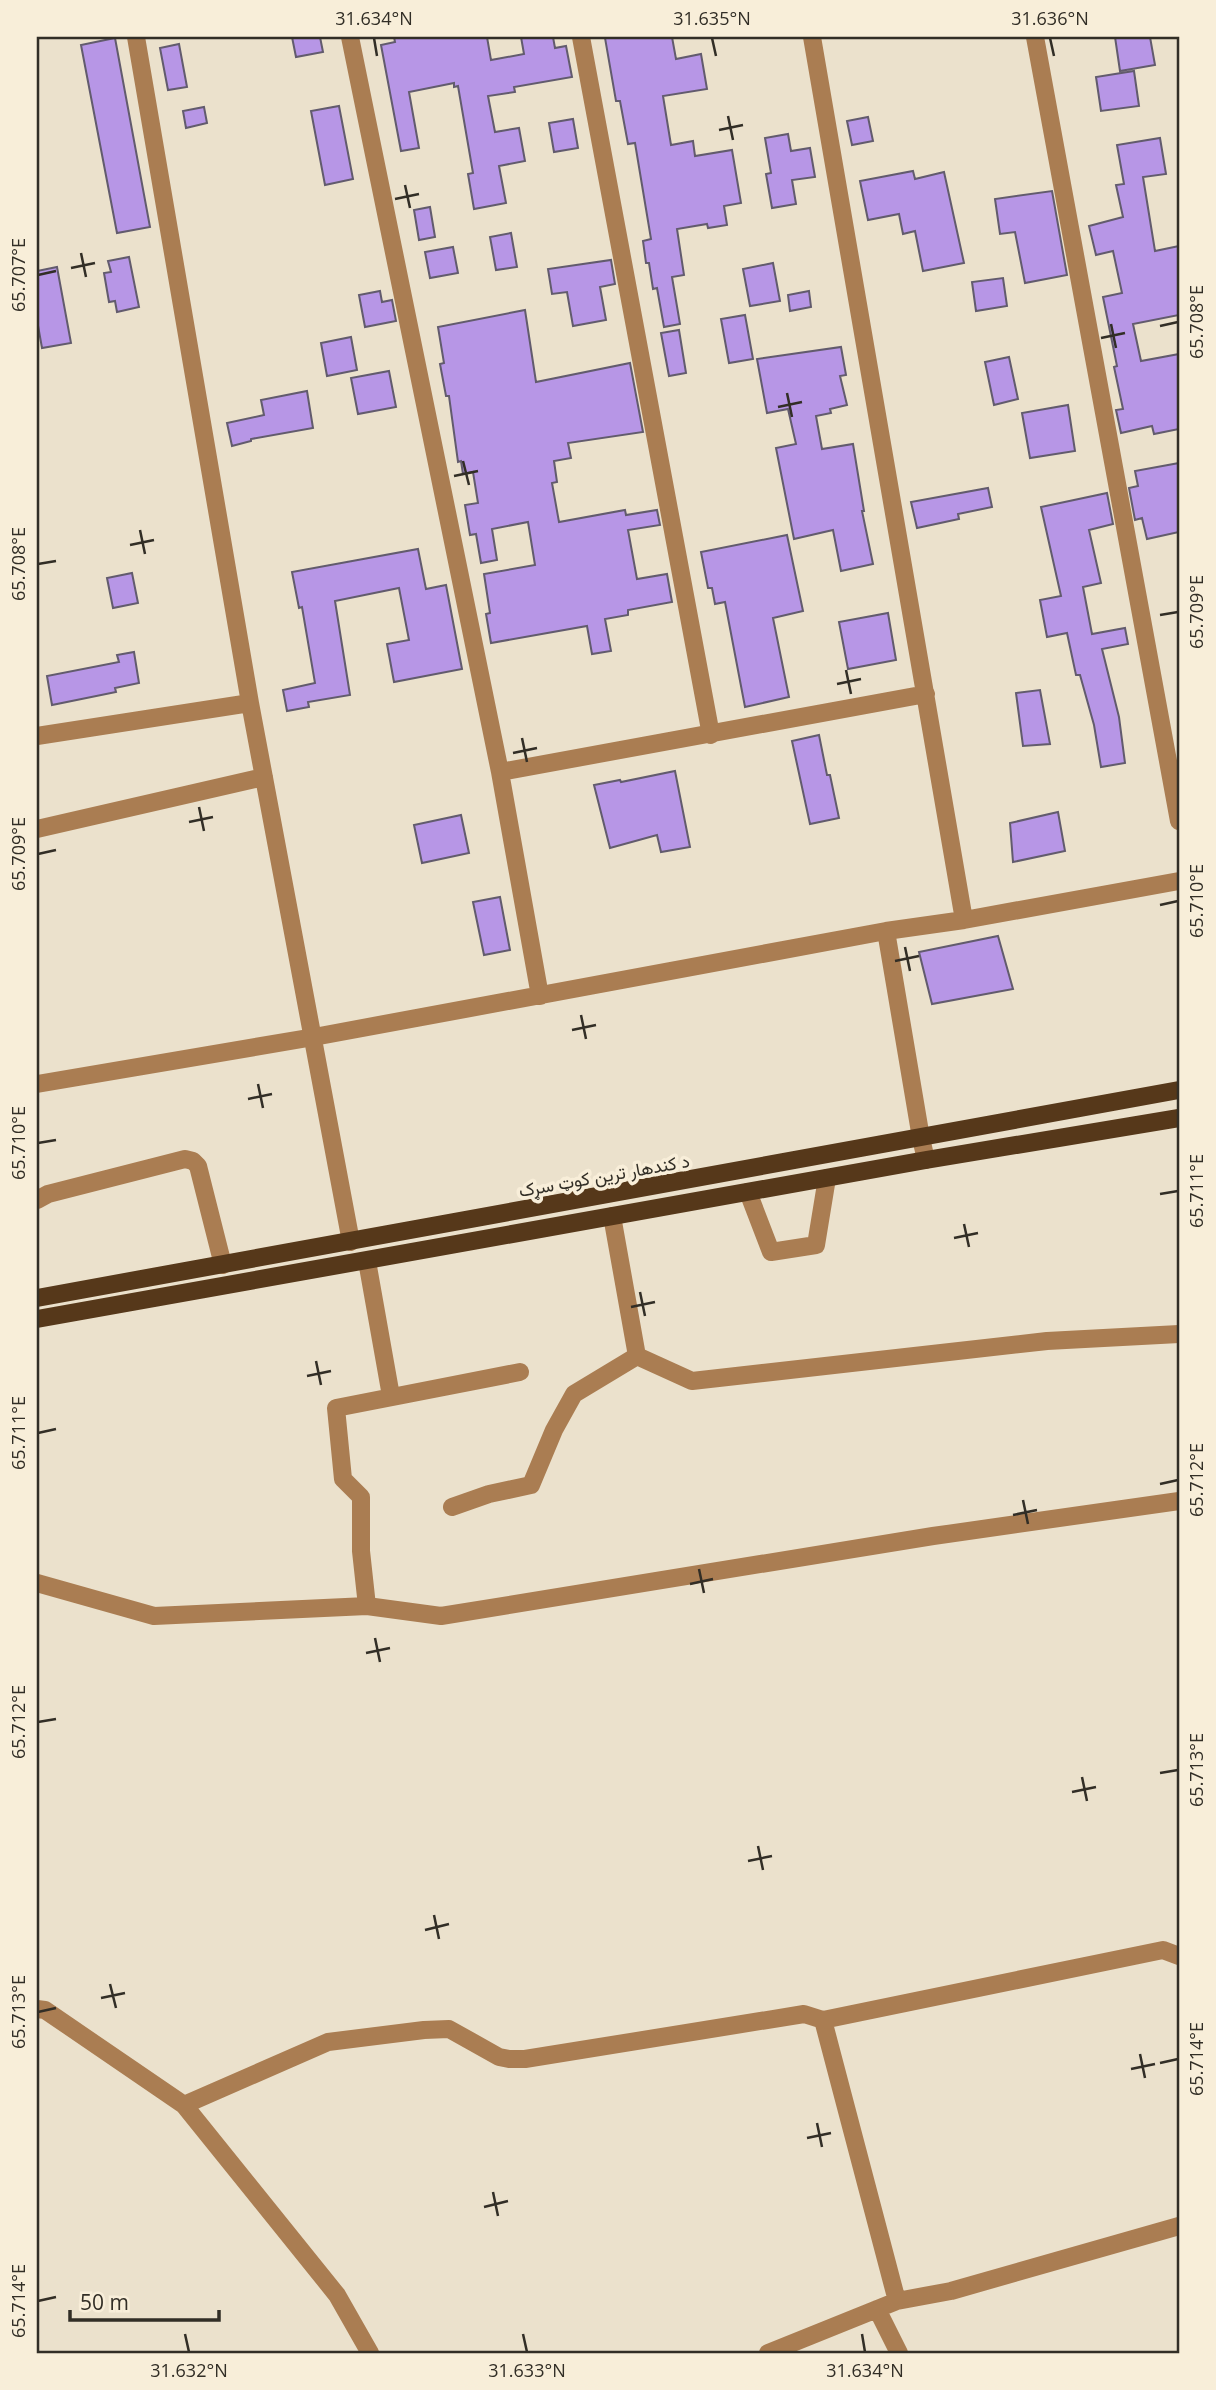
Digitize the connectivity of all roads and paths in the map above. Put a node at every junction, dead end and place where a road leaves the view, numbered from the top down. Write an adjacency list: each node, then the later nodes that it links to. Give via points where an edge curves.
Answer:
1 (136, 37): 7 (street)
2 (350, 37): 10 (street)
3 (581, 37): 8 (street)
4 (812, 37): 6 (street)
5 (1035, 37): 12 (street)
6 (926, 694): 8 (street); 15 (street)
7 (250, 703): 9 (street); 11 (street)
8 (711, 735): 10 (street)
9 (37, 736)
10 (500, 772): 17 (street)
11 (264, 777): 13 (street); 18 (street)
12 (1179, 821)
13 (37, 829)
14 (1179, 881): 15 (street)
15 (964, 920): 16 (street)
16 (886, 931): 17 (street); 22 (street)
17 (540, 996): 18 (street)
18 (314, 1037): 19 (street); 28 (street)
19 (37, 1084)
20 (1179, 1090): 22 (main road, د کندهار ترين کوټ سړک)
21 (1179, 1118): 23 (main road)
22 (921, 1138): 23 (street); 28 (main road, د کندهار ترين کوټ سړک)
23 (926, 1160): 24 (main road)
24 (827, 1178): 25 (main road); 25 (street, via 816,1245 771,1252)
25 (748, 1192): 27 (main road)
26 (37, 1200): 30 (street, via 185,1159 193,1161)
27 (612, 1216): 29 (main road); 34 (street)
28 (351, 1242): 30 (main road, د کندهار ترين کوټ سړک)
29 (367, 1261): 32 (main road); 36 (street)
30 (223, 1265): 31 (main road, د کندهار ترين کوټ سړک)
31 (37, 1298)
32 (37, 1319)
33 (1179, 1334): 34 (street, via 1047,1340 692,1381)
34 (637, 1356): 38 (street, via 574,1394 531,1485)
35 (520, 1372): 36 (street)
36 (391, 1396): 40 (street, via 336,1408 343,1479 361,1497)
37 (1179, 1501): 40 (street, via 441,1616)
38 (452, 1507)
39 (37, 1583): 40 (street, via 154,1616)
40 (367, 1606)
41 (1179, 1956): 43 (street, via 1163,1950)
42 (37, 2009): 44 (street)
43 (823, 2020): 44 (street, via 804,2014 525,2059 499,2057 449,2029 424,2029 328,2042); 46 (street)
44 (184, 2105): 48 (street, via 337,2295)
45 (1179, 2226): 46 (street, via 951,2291)
46 (897, 2301): 47 (street)
47 (877, 2309): 49 (street); 50 (street)
48 (370, 2353)
49 (768, 2353)
50 (899, 2353)

